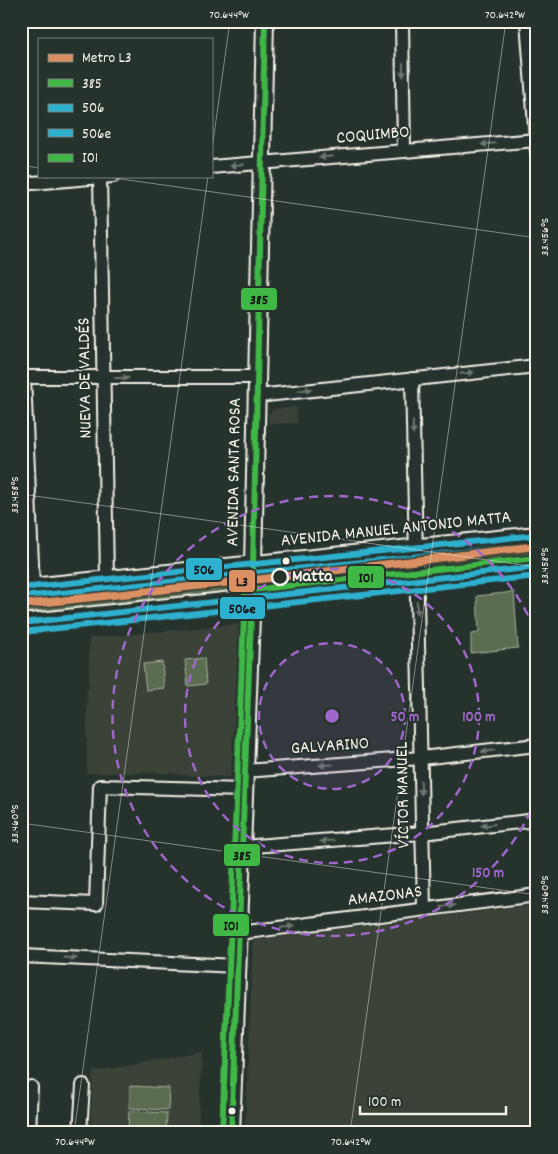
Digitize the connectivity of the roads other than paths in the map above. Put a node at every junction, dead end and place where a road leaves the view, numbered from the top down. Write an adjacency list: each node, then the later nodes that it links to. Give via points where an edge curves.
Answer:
1 (266, 21): 6 (main road, AVENIDA SANTA ROSA)
2 (402, 21): 5 (street, one-way to 5)
3 (527, 21): 4 (street)
4 (536, 144): 5 (street, COQUIMBO, one-way to 5)
5 (404, 151): 6 (street, COQUIMBO, one-way to 6)
6 (262, 162): 7 (street, COQUIMBO, one-way to 7); 13 (main road, AVENIDA SANTA ROSA)
7 (212, 167)
8 (94, 178): 10 (street)
9 (106, 178): 14 (street, NUEVA DE VALDÉS)
10 (21, 184)
11 (537, 366): 15 (street, one-way to 11)
12 (23, 377): 14 (street); 23 (street)
13 (257, 377): 14 (street, one-way to 13); 16 (main road, AVENIDA SANTA ROSA)
14 (103, 378): 21 (street, NUEVA DE VALDÉS)
15 (412, 379): 16 (street, one-way to 15); 18 (street, VÍCTOR MANUEL, one-way to 18)
16 (257, 396): 19 (main road, AVENIDA SANTA ROSA)
17 (537, 535): 18 (main road, AVENIDA MANUEL ANTONIO MATTA)
18 (416, 548): 19 (main road, AVENIDA MANUEL ANTONIO MATTA); 22 (street, VÍCTOR MANUEL)
19 (253, 565): 21 (main road, AVENIDA MANUEL ANTONIO MATTA); 24 (main road, AVENIDA SANTA ROSA)
20 (537, 568): 22 (main road)
21 (107, 578): 23 (main road, AVENIDA MANUEL ANTONIO MATTA)
22 (417, 580): 24 (main road); 27 (street, VÍCTOR MANUEL, one-way to 27)
23 (27, 587)
24 (252, 599): 25 (main road); 28 (main road, AVENIDA SANTA ROSA)
25 (21, 623)
26 (537, 745): 27 (street, GALVARINO, one-way to 27)
27 (421, 758): 28 (street, GALVARINO, one-way to 28); 31 (street, VÍCTOR MANUEL, one-way to 31)
28 (245, 771): 29 (main road, AVENIDA SANTA ROSA)
29 (244, 790): 32 (main road, AVENIDA SANTA ROSA); 34 (street, via 100,786 96,904)
30 (537, 820): 31 (street, one-way to 31)
31 (422, 833): 32 (street, one-way to 32); 35 (street, VÍCTOR MANUEL)
32 (242, 847): 36 (main road, AVENIDA SANTA ROSA)
33 (537, 895): 35 (street, AMAZONAS, one-way to 33)
34 (21, 901)
35 (424, 909): 36 (street, AMAZONAS, one-way to 35)
36 (239, 933): 38 (main road, AVENIDA SANTA ROSA)
37 (21, 956): 38 (street, one-way to 38)
38 (237, 966): 43 (main road, AVENIDA SANTA ROSA)
39 (83, 1085): 42 (street)
40 (31, 1087): 41 (street)
41 (29, 1133)
42 (80, 1133)
43 (231, 1133)

